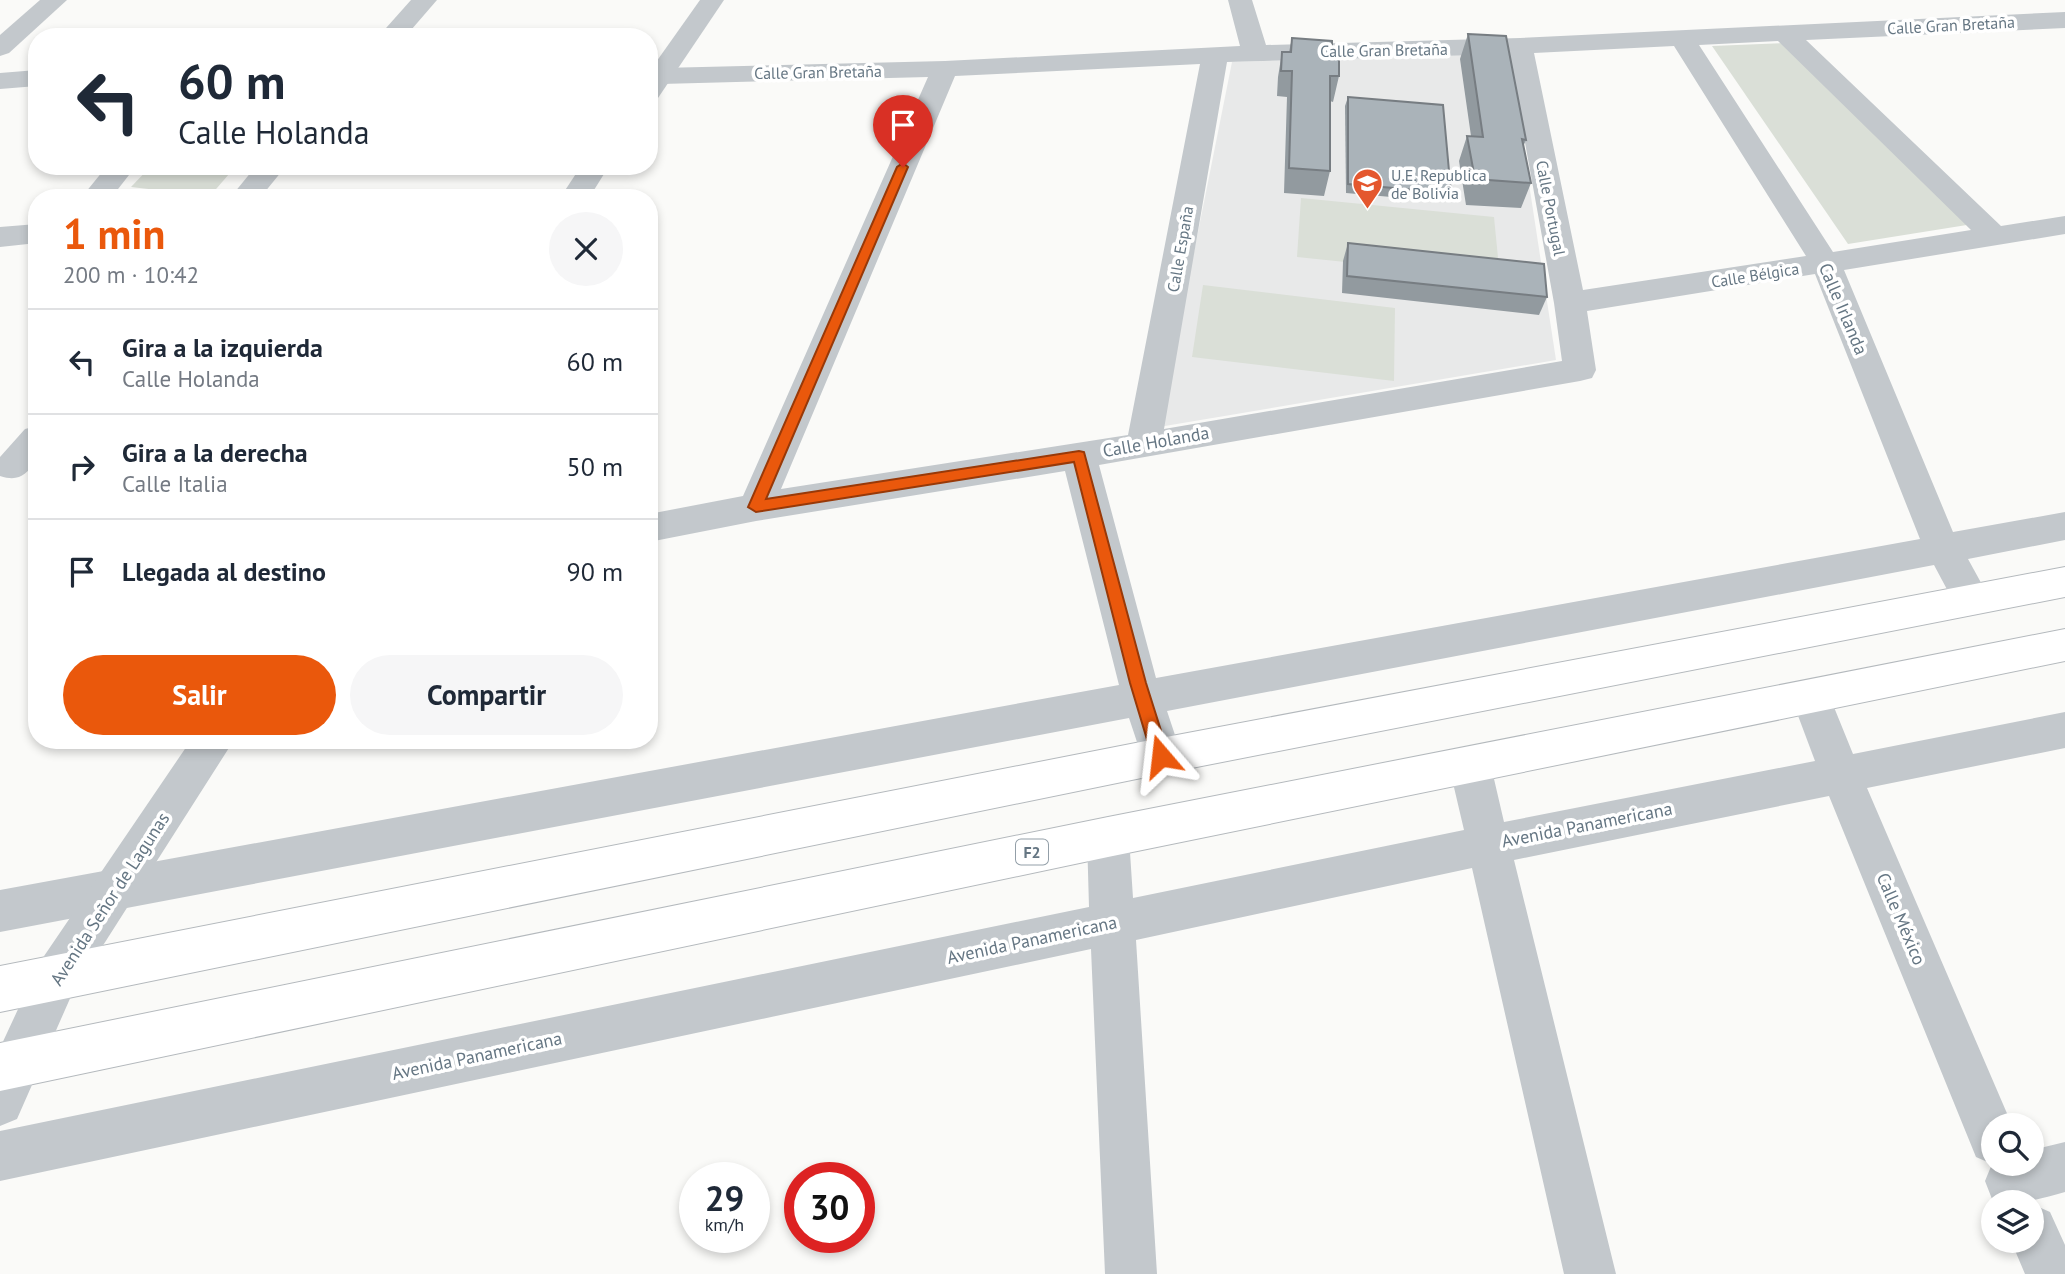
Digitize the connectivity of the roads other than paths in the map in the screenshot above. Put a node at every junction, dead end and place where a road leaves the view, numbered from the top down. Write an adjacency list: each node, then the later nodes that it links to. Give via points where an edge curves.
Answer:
1 (55, 0): 5 (street)
2 (425, 0): 8 (street)
3 (712, 0): 17 (street)
4 (1240, 0): 13 (street)
5 (30, 20): 7 (street); 12 (street)
6 (2065, 20): 9 (street, Calle Gran Bretaña, via 1886,18)
7 (0, 23)
8 (399, 28)
9 (1784, 33): 10 (street, Calle Gran Bretaña); 26 (street)
10 (1682, 38): 11 (street, Calle Gran Bretaña); 28 (street, Calle Irlanda)
11 (1520, 46): 13 (street, Calle Gran Bretaña); 29 (street, Calle Portugal)
12 (0, 48)
13 (1255, 53): 14 (street, Calle Gran Bretaña)
14 (1215, 55): 15 (street, Calle Gran Bretaña); 31 (street, Calle España)
15 (945, 69): 19 (street, Calle Gran Bretaña); 35 (street)
16 (28, 79): 18 (street)
17 (658, 80)
18 (0, 81)
19 (658, 84)
20 (114, 175): 22 (street)
21 (264, 175): 23 (street)
22 (103, 189)
23 (252, 189)
24 (2065, 225): 26 (street, Calle Bélgica)
25 (28, 234): 27 (street)
26 (1994, 236): 28 (street, Calle Bélgica)
27 (0, 237)
28 (1826, 264): 29 (street, Calle Bélgica); 38 (street, Calle Irlanda)
29 (1570, 303): 30 (street, Calle Portugal)
30 (1580, 370): 31 (street, Calle Holanda)
31 (1144, 443): 33 (street, Calle Holanda)
32 (28, 450): 34 (street)
33 (1079, 456): 35 (street, Calle Holanda); 43 (street)
34 (16, 466)
35 (756, 507): 36 (street, Calle Holanda)
36 (658, 526)
37 (2065, 526): 38 (street)
38 (1943, 548): 40 (street, Calle Irlanda); 43 (street)
39 (2065, 582): 40 (highway)
40 (1970, 599): 46 (highway)
41 (2065, 645): 42 (highway, F2)
42 (1811, 697): 47 (highway, F2); 48 (street, Calle México)
43 (1143, 698): 46 (street); 51 (street)
44 (2065, 730): 48 (street, Avenida Panamericana)
45 (208, 749): 51 (street, Avenida Señor de Lagunas)
46 (1161, 756): 54 (highway)
47 (1471, 766): 49 (highway, F2); 50 (street)
48 (1841, 775): 50 (street, Avenida Panamericana); 57 (street, Calle México)
49 (1108, 836): 53 (street); 56 (highway, F2)
50 (1487, 845): 53 (street, Avenida Panamericana); 63 (street)
51 (115, 889): 52 (street); 54 (street, Avenida Señor de Lagunas)
52 (0, 911)
53 (1112, 923): 58 (street, Avenida Panamericana); 62 (street)
54 (56, 978): 55 (highway); 56 (street, Avenida Señor de Lagunas)
55 (0, 989)
56 (6, 1077)
57 (1982, 1113)
58 (0, 1156)
59 (2065, 1167): 60 (street)
60 (2044, 1169)
61 (2042, 1253): 64 (street)
62 (1131, 1274)
63 (1590, 1274)
64 (2051, 1274)

